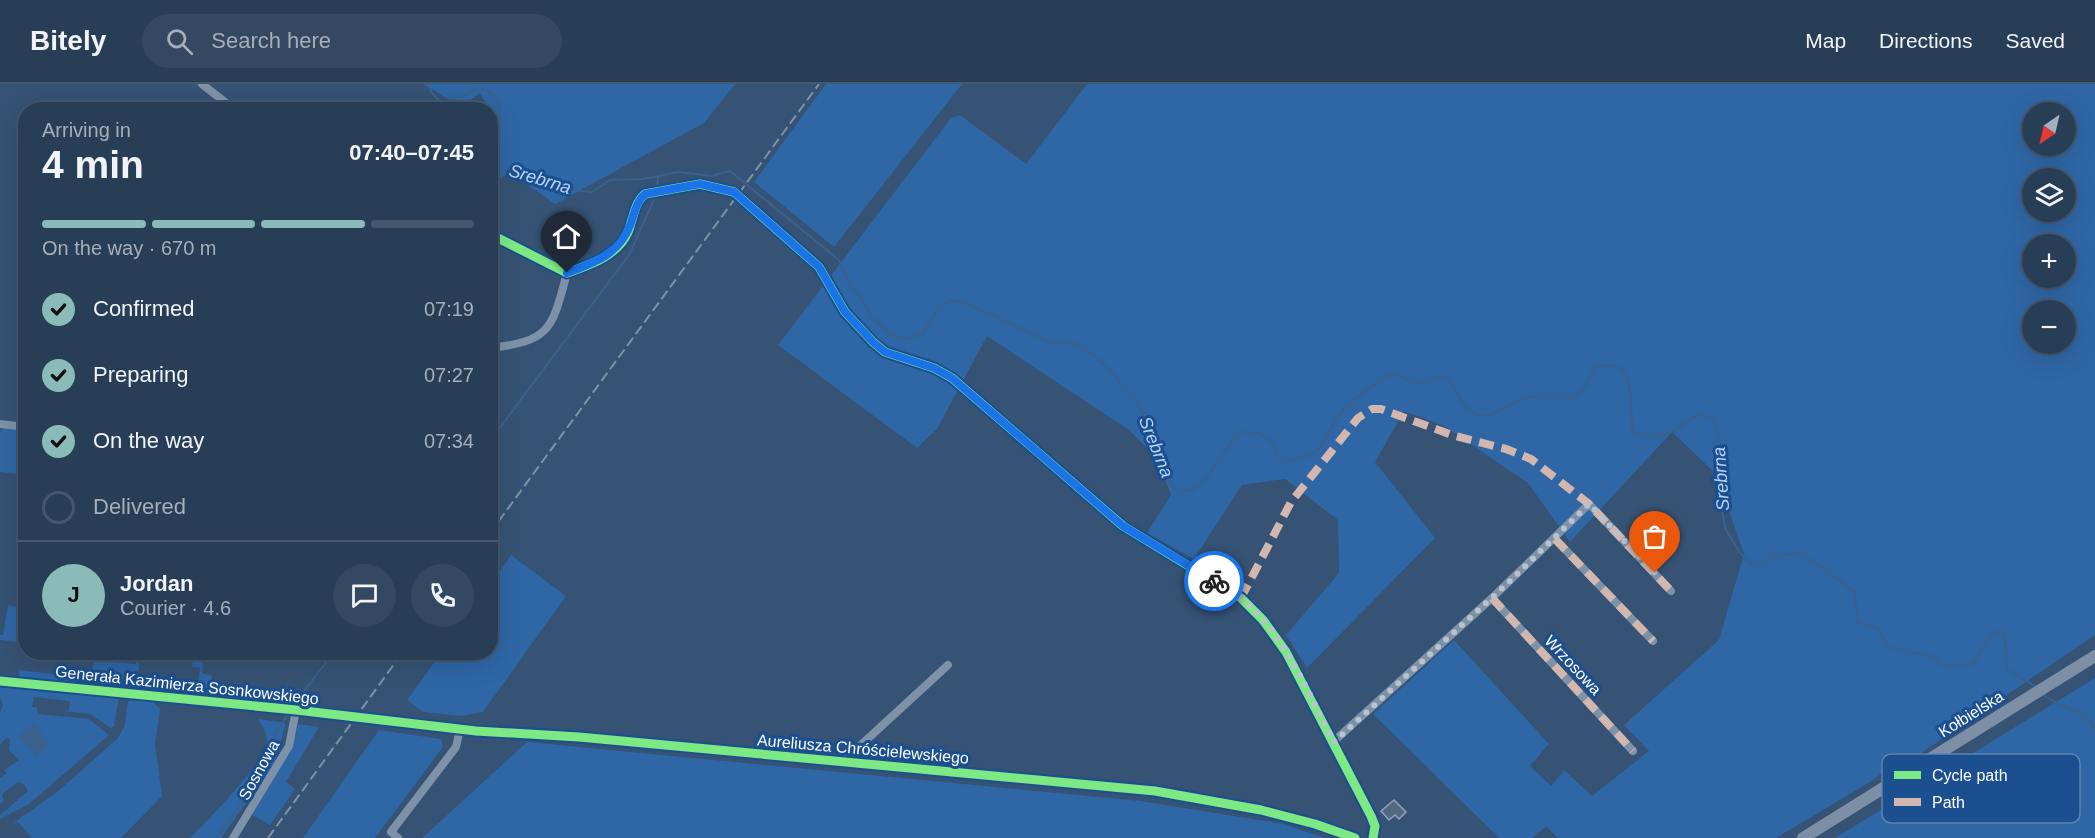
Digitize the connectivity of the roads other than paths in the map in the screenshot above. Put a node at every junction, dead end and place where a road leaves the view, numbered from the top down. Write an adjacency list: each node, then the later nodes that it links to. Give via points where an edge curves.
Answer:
1 (202, 84): 2 (street)
2 (224, 102)
3 (498, 238): 4 (street)
4 (567, 273): 5 (street, via 548,328 537,338); 19 (street, via 612,253 627,234 639,200 645,194 700,184 729,190 819,267 845,312 885,352 952,378 1123,526 1241,598 1286,652)
5 (498, 347)
6 (0, 424): 7 (street)
7 (18, 426)
8 (1555, 539): 9 (street, via 1589,504); 10 (street); 11 (street)
9 (1671, 591)
10 (1492, 598): 19 (street); 20 (street, Wrzosowa)
11 (1653, 641)
12 (2095, 656): 21 (main road, Kołbielska)
13 (948, 665): 22 (street, Aureliusza Chróścielewskiego, via 849,756)
14 (0, 681): 15 (street, Generała Kazimierza Sosnkowskiego)
15 (296, 710): 16 (street, Generała Kazimierza Sosnkowskiego); 25 (street, Sosnowa, via 289,746)
16 (336, 714)
17 (364, 718): 18 (street, Aureliusza Chróścielewskiego)
18 (460, 729): 22 (street, Aureliusza Chróścielewskiego); 24 (street, via 454,750)
19 (1334, 742): 27 (street, via 1373,819)
20 (1633, 751)
21 (1939, 754)
22 (847, 763): 26 (street, Aureliusza Chróścielewskiego, via 1155,791 1261,810)
23 (1882, 789): 28 (main road, Kołbielska)
24 (392, 836)
25 (233, 838)
26 (1355, 838)
27 (1373, 838)
28 (1803, 838)

